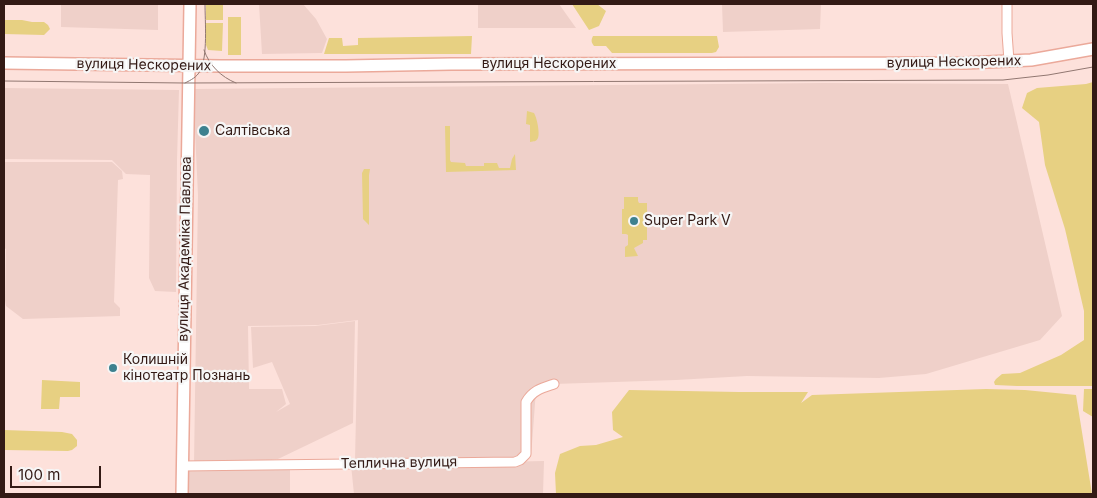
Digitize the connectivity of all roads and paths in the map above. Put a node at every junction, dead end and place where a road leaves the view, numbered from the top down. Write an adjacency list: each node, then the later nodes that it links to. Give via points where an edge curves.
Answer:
1 (190, 4): 6 (main road, вулиця Академіка Павлова)
2 (1007, 4): 4 (street)
3 (1093, 49): 4 (main road, вулиця Нескорених)
4 (1009, 61): 6 (main road, вулиця Нескорених)
5 (4, 63): 6 (main road, вулиця Нескорених)
6 (188, 65): 8 (main road, вулиця Академіка Павлова)
7 (554, 384): 8 (street, Теплична вулиця, via 536,390 526,402 526,454 515,462)
8 (182, 466): 9 (main road, вулиця Академіка Павлова)
9 (182, 494)

